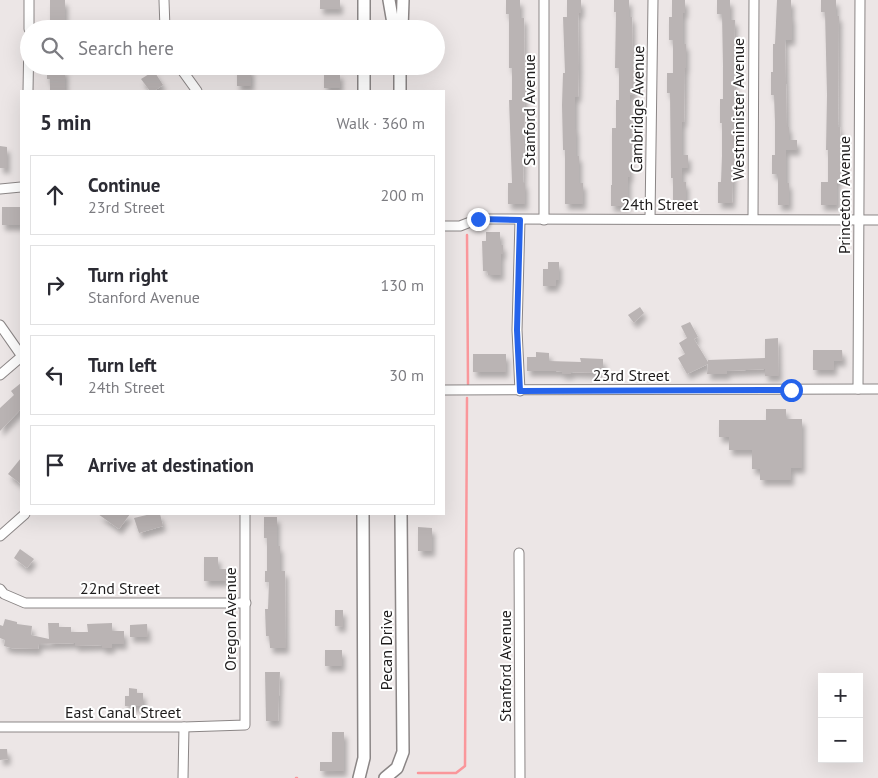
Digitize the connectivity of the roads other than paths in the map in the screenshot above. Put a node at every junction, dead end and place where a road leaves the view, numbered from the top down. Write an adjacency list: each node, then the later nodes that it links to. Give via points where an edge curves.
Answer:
1 (30, 0): 10 (street)
2 (164, 0): 11 (street)
3 (364, 0): 12 (main road)
4 (389, 0): 13 (main road)
5 (403, 0): 14 (main road)
6 (544, 0): 28 (street, Stanford Avenue)
7 (654, 0): 25 (street, Cambridge Avenue)
8 (754, 0): 26 (street, Westminister Avenue)
9 (860, 0): 29 (street, Princeton Avenue)
10 (29, 20)
11 (165, 20)
12 (364, 20)
13 (392, 20)
14 (402, 20)
15 (28, 75): 19 (street)
16 (186, 75): 20 (street)
17 (364, 75): 21 (main road)
18 (400, 75): 22 (main road)
19 (28, 90)
20 (196, 90)
21 (364, 90)
22 (400, 90)
23 (20, 187): 24 (street)
24 (0, 189)
25 (650, 218): 26 (street, 24th Street); 28 (street, 24th Street)
26 (753, 219): 29 (street, 24th Street)
27 (520, 220): 28 (street, 24th Street); 31 (street, 24th Street, via 478,219 460,226); 39 (street, via 517,330)
28 (544, 220)
29 (859, 220): 30 (street, 24th Street); 36 (street, Princeton Avenue)
30 (878, 220)
31 (445, 226)
32 (0, 325): 33 (street)
33 (20, 355)
34 (20, 357): 35 (street)
35 (0, 375)
36 (858, 389): 37 (street, 23rd Street); 39 (street, 23rd Street)
37 (878, 389)
38 (445, 390): 39 (street, 23rd Street)
39 (520, 391)
40 (24, 515): 44 (street)
41 (245, 515): 47 (street, Oregon Avenue)
42 (363, 515): 52 (main road, Pecan Drive, via 364,758)
43 (401, 515): 53 (main road, Pecan Drive, via 403,752 397,768)
44 (0, 536)
45 (519, 553): 54 (street, Stanford Avenue)
46 (0, 588): 47 (street, 22nd Street, via 4,594 25,603)
47 (246, 602): 48 (street, Oregon Avenue)
48 (245, 725): 50 (street, East Canal Street)
49 (0, 727): 50 (street, East Canal Street)
50 (184, 727): 51 (street)
51 (183, 778)
52 (359, 778)
53 (385, 778)
54 (520, 778)

